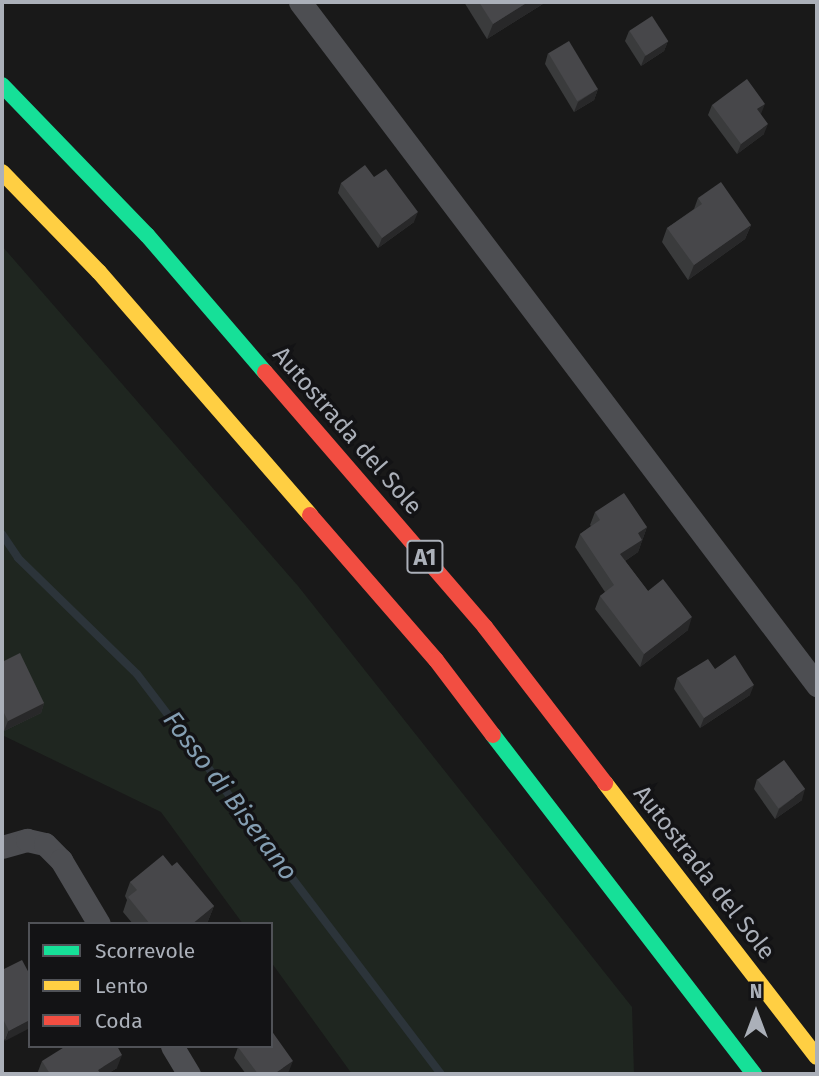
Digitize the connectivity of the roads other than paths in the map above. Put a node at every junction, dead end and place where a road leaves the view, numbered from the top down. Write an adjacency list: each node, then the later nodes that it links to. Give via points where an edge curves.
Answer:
1 (300, 2): 4 (street)
2 (2, 85): 8 (highway, Autostrada del Sole / A1, via 148,235 485,627)
3 (2, 172): 10 (highway, A1, via 99,272 436,660)
4 (817, 685)
5 (2, 847): 6 (street, via 27,840 45,844 61,860)
6 (98, 922)
7 (173, 1048): 9 (street)
8 (817, 1057)
9 (189, 1074)
10 (754, 1074)

